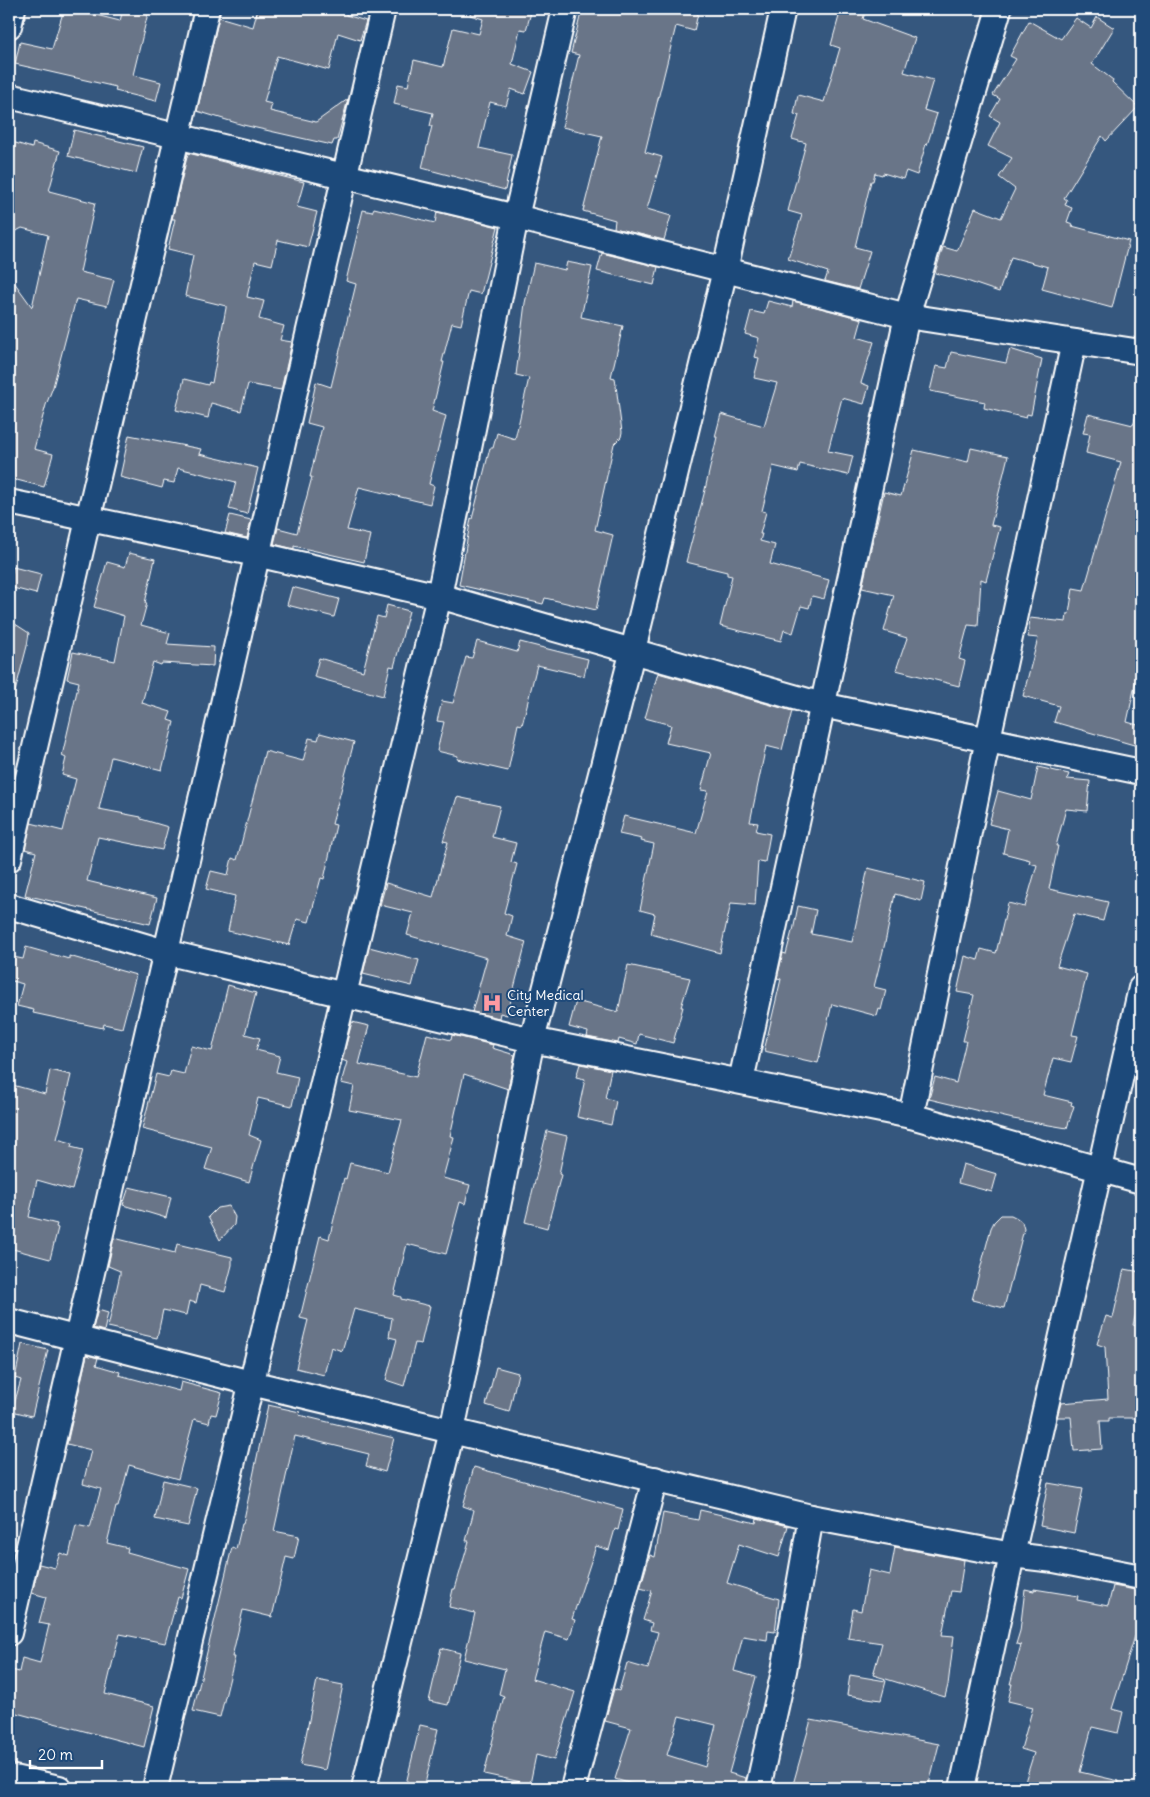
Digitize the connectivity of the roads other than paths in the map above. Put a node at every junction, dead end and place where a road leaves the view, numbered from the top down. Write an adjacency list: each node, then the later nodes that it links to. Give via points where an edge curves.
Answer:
1 (13, 9): 7 (street)
2 (207, 9): 9 (street)
3 (383, 9): 10 (street)
4 (564, 9): 11 (street)
5 (783, 9): 12 (street)
6 (999, 9): 13 (street)
7 (9, 26)
8 (9, 96): 9 (street)
9 (178, 137): 10 (street); 17 (street)
10 (343, 176): 11 (street); 18 (street)
11 (516, 217): 12 (street); 19 (street)
12 (725, 270): 13 (street); 20 (street)
13 (906, 316): 14 (street); 21 (street)
14 (1074, 342): 15 (street); 22 (street)
15 (1141, 352)
16 (9, 502): 17 (street)
17 (88, 518): 18 (street); 24 (street)
18 (256, 554): 19 (street); 26 (street)
19 (439, 596): 20 (street); 28 (street)
20 (633, 650): 21 (street); 29 (street)
21 (822, 706): 22 (street); 30 (street)
22 (988, 739): 23 (street); 31 (street)
23 (1141, 772)
24 (9, 859)
25 (9, 906): 26 (street)
26 (165, 952): 28 (street); 35 (street)
27 (1141, 988): 32 (street)
28 (344, 995): 29 (street); 36 (street)
29 (532, 1040): 30 (street); 37 (street)
30 (741, 1081): 31 (street)
31 (911, 1116): 32 (street)
32 (1100, 1170): 33 (street); 40 (street)
33 (1141, 1181)
34 (9, 1322): 35 (street)
35 (77, 1338): 36 (street); 42 (street)
36 (251, 1383): 37 (street); 45 (street)
37 (452, 1431): 38 (street); 46 (street)
38 (654, 1480): 39 (street); 47 (street)
39 (810, 1517): 40 (street); 48 (street, via 784,1671)
40 (1012, 1555): 41 (street); 49 (street)
41 (1141, 1577)
42 (9, 1633)
43 (9, 1777): 44 (street)
44 (59, 1788)
45 (155, 1788)
46 (364, 1788)
47 (573, 1788)
48 (758, 1788)
49 (962, 1788)

